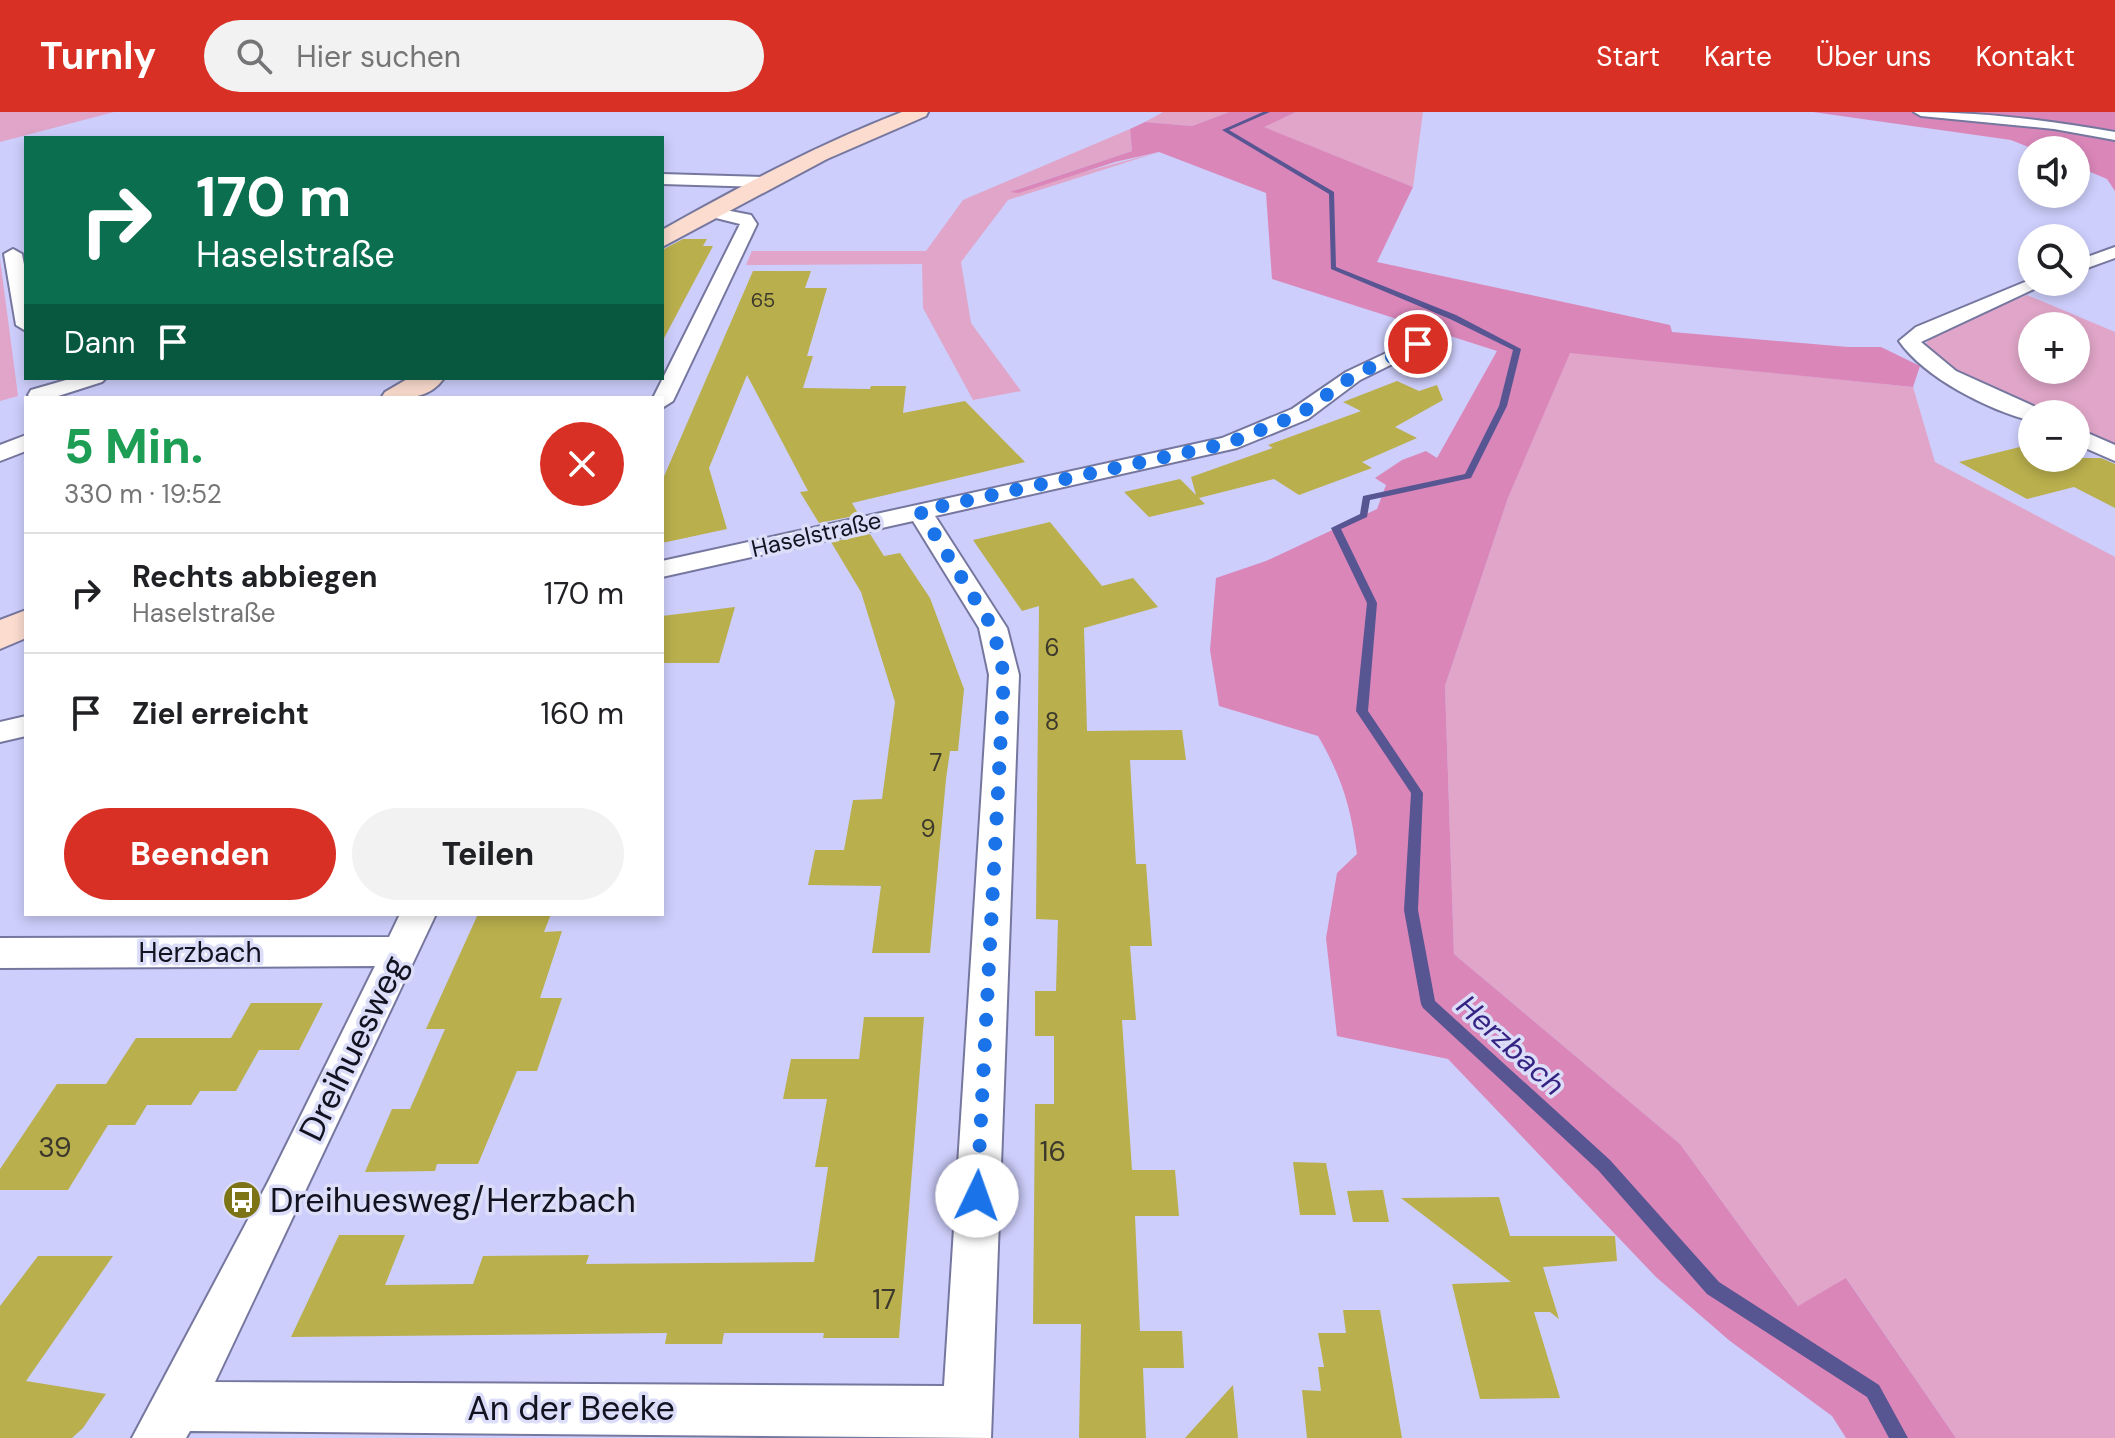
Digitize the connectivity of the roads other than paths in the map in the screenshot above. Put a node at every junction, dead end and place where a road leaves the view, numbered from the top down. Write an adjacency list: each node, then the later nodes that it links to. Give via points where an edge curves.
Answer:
1 (919, 112): 5 (street)
2 (1921, 112): 3 (street)
3 (2115, 136)
4 (664, 179): 5 (street)
5 (763, 182): 6 (street)
6 (710, 212): 7 (street); 18 (street, via 749,224)
7 (664, 239)
8 (2115, 252): 10 (street)
9 (13, 254): 12 (street)
10 (2090, 262)
11 (2018, 291): 19 (street, via 1909,341 1919,356 1953,377)
12 (24, 314)
13 (1418, 344): 24 (street, Haselstraße, via 1353,376 1300,414 1229,443)
14 (86, 380): 16 (street)
15 (427, 380): 17 (street)
16 (38, 390)
17 (399, 396)
18 (664, 397)
19 (2018, 407)
20 (2090, 442): 23 (street)
21 (24, 443): 22 (street)
22 (0, 454)
23 (2115, 454)
24 (920, 511): 25 (street, Haselstraße); 33 (street, An der Beeke, via 993,628 1004,675)
25 (664, 569)
26 (24, 622): 27 (street)
27 (0, 637)
28 (24, 726): 29 (street)
29 (0, 732)
30 (409, 932): 31 (street, Herzbach); 32 (street, Dreihuesweg)
31 (0, 953)
32 (167, 1422): 33 (street, An der Beeke)
33 (966, 1424)

